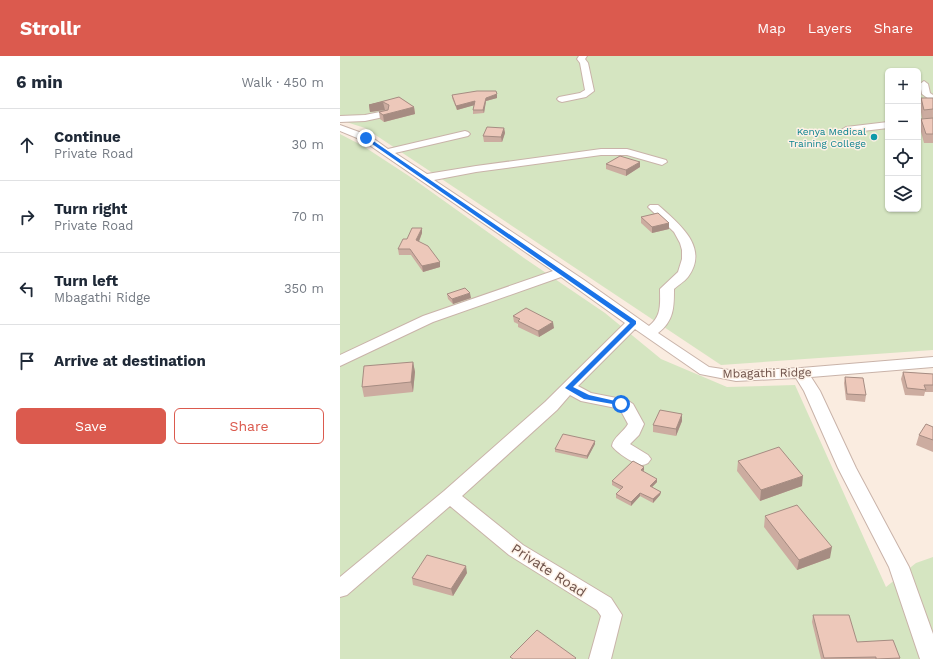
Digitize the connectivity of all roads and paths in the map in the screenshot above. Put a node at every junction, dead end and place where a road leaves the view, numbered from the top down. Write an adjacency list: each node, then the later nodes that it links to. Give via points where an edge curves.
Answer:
1 (583, 56): 3 (street, via 581,59 590,91)
2 (924, 84): 4 (street, via 926,94)
3 (562, 99)
4 (933, 99)
5 (385, 114): 6 (street)
6 (340, 119)
7 (933, 122): 8 (street)
8 (921, 123)
9 (885, 125): 11 (street)
10 (340, 128): 13 (street, Mbagathi Ridge, via 366,138)
11 (846, 130)
12 (465, 134): 13 (street)
13 (387, 152): 15 (street, Mbagathi Ridge)
14 (662, 162): 15 (street, via 627,152 601,152)
15 (425, 178): 17 (street, Mbagathi Ridge)
16 (654, 207): 19 (street, via 684,236 688,245 688,256 683,275 667,289 668,309 664,320)
17 (562, 272): 18 (street, Mbagathi Ridge); 20 (street, via 428,319)
18 (634, 322): 19 (street, Mbagathi Ridge); 23 (street)
19 (649, 333): 22 (street, Mbagathi Ridge, via 697,366 712,373 736,376)
20 (340, 361)
21 (933, 362): 22 (street, Mbagathi Ridge)
22 (801, 373): 28 (street, via 899,567)
23 (568, 388): 24 (street, via 587,397 621,404 627,408 636,424 621,446); 25 (street)
24 (642, 459)
25 (450, 496): 26 (street); 27 (street, Private Road, via 516,550 604,604 612,615)
26 (340, 589)
27 (600, 659)
28 (931, 659)

